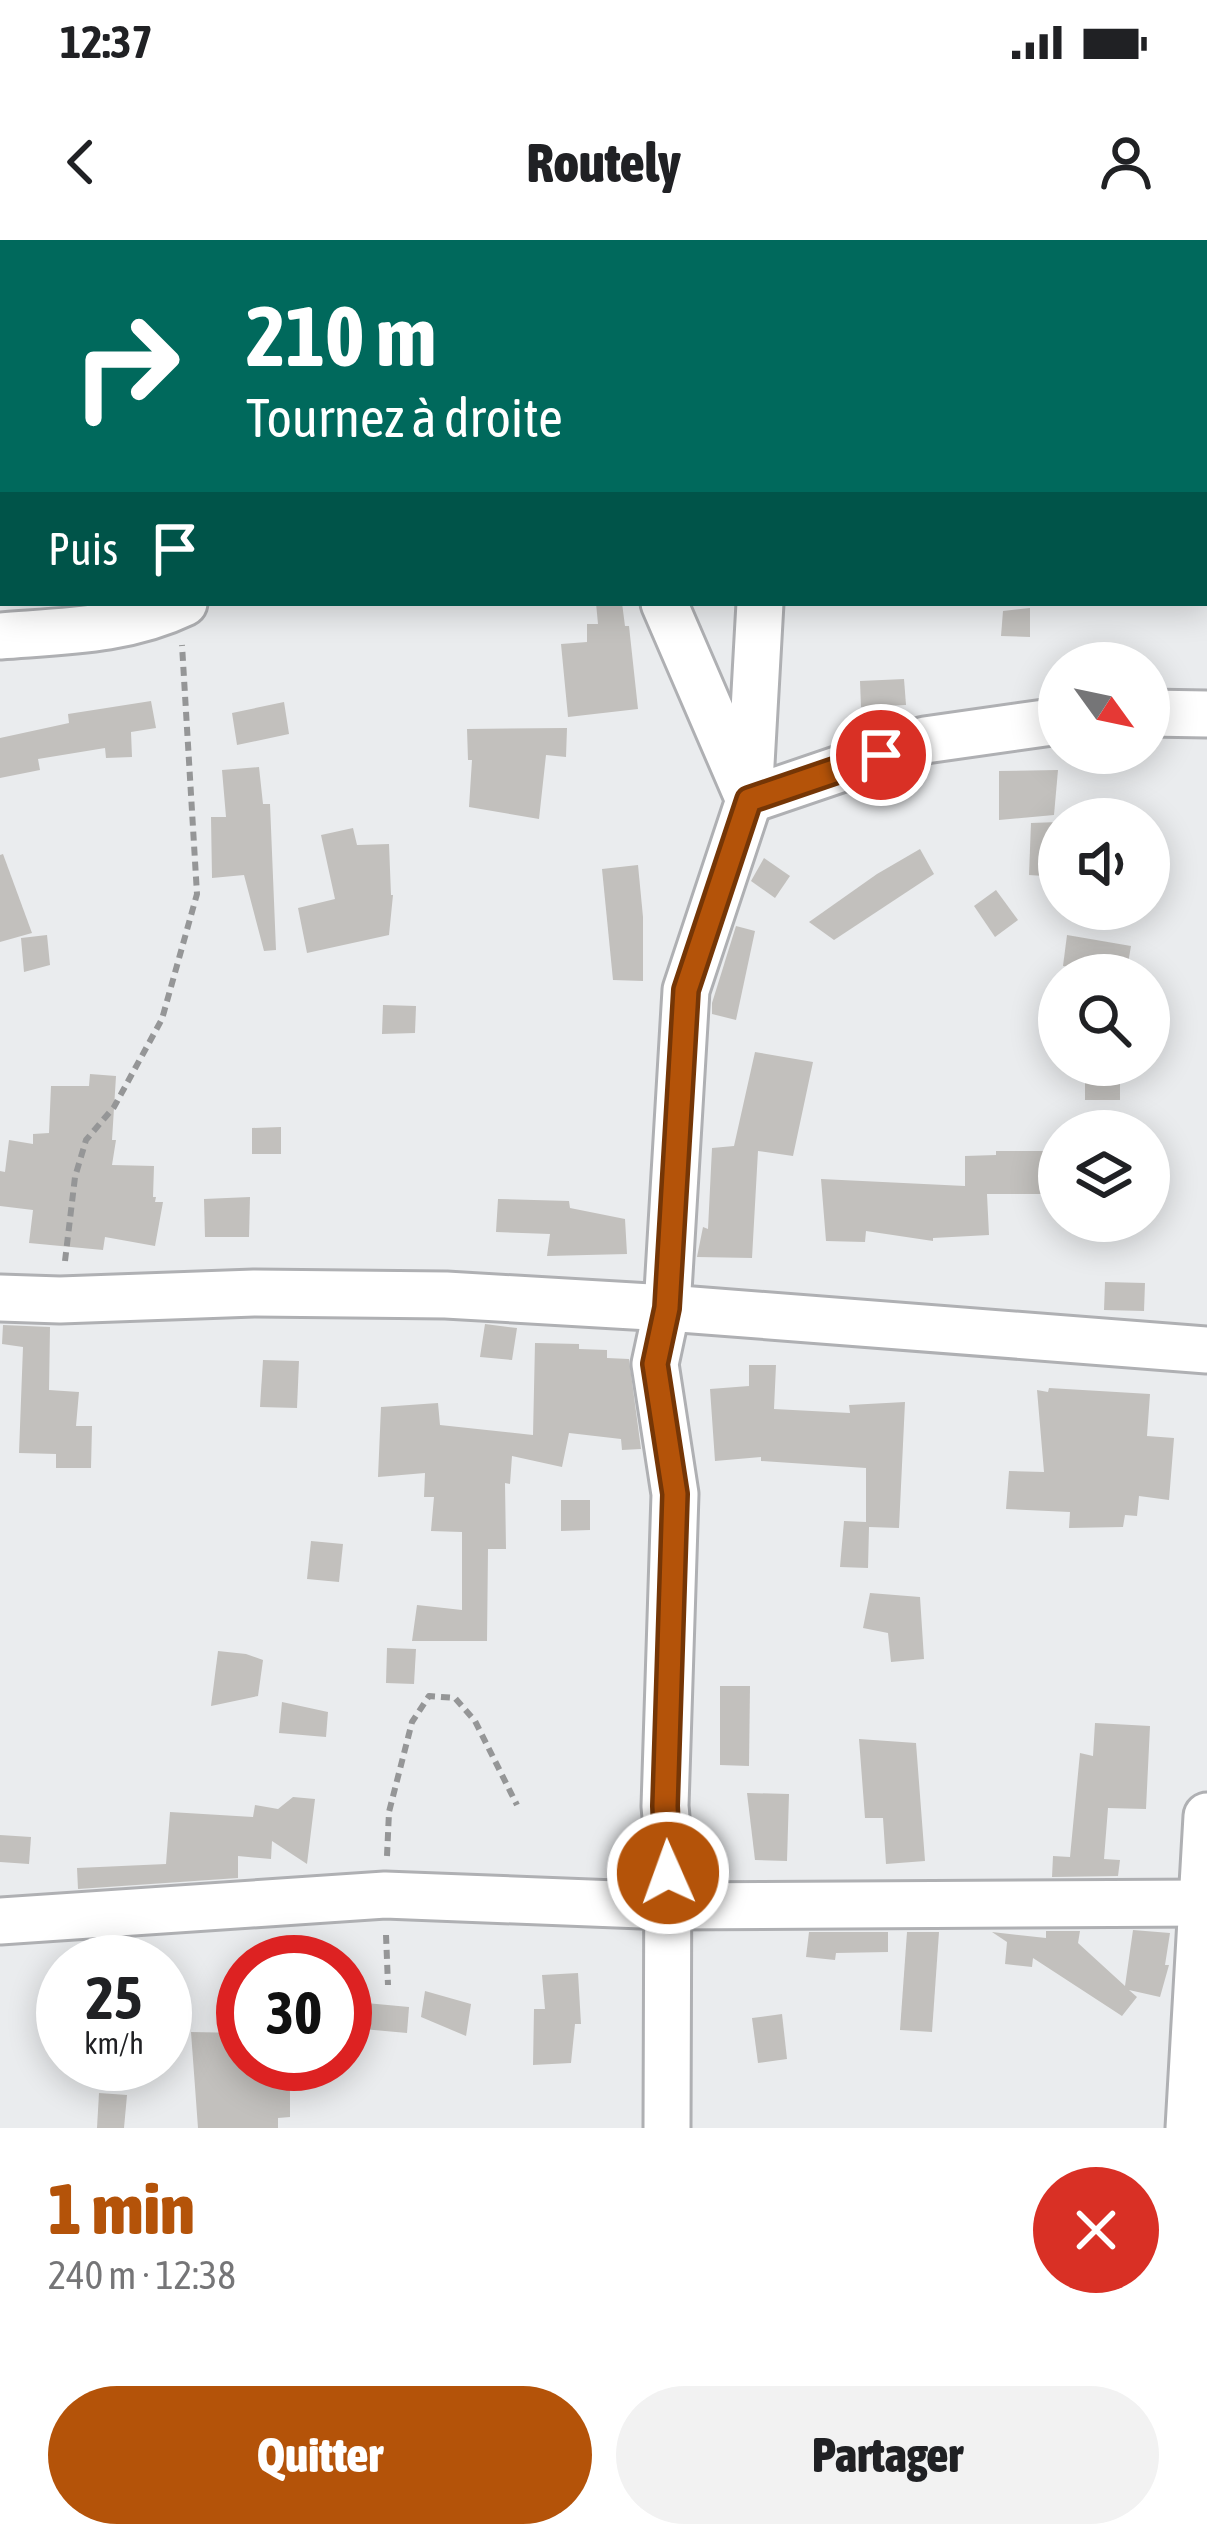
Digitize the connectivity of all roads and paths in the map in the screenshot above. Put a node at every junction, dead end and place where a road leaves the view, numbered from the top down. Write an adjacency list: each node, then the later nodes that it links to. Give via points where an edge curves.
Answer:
1 (665, 606): 8 (street)
2 (760, 606): 8 (street)
3 (159, 608): 4 (street); 10 (path, via 197,894 162,1019 114,1107 86,1140)
4 (0, 636)
5 (1170, 713): 6 (street)
6 (1207, 714)
7 (1038, 724): 8 (street, via 925,740)
8 (749, 800): 11 (street, via 686,990)
9 (0, 1298): 10 (street)
10 (61, 1300): 11 (street, via 403,1294)
11 (667, 1308): 12 (street); 17 (street, via 655,1364 675,1494)
12 (1207, 1350)
13 (517, 1805): 15 (path, via 475,1721 455,1698 429,1696 412,1722 389,1812)
14 (1207, 1816): 16 (street)
15 (385, 1895): 17 (street); 18 (street); 19 (path)
16 (1204, 1903): 17 (street); 21 (street)
17 (667, 1906): 20 (street)
18 (0, 1922)
19 (388, 1985)
20 (667, 2128)
21 (1189, 2128)

